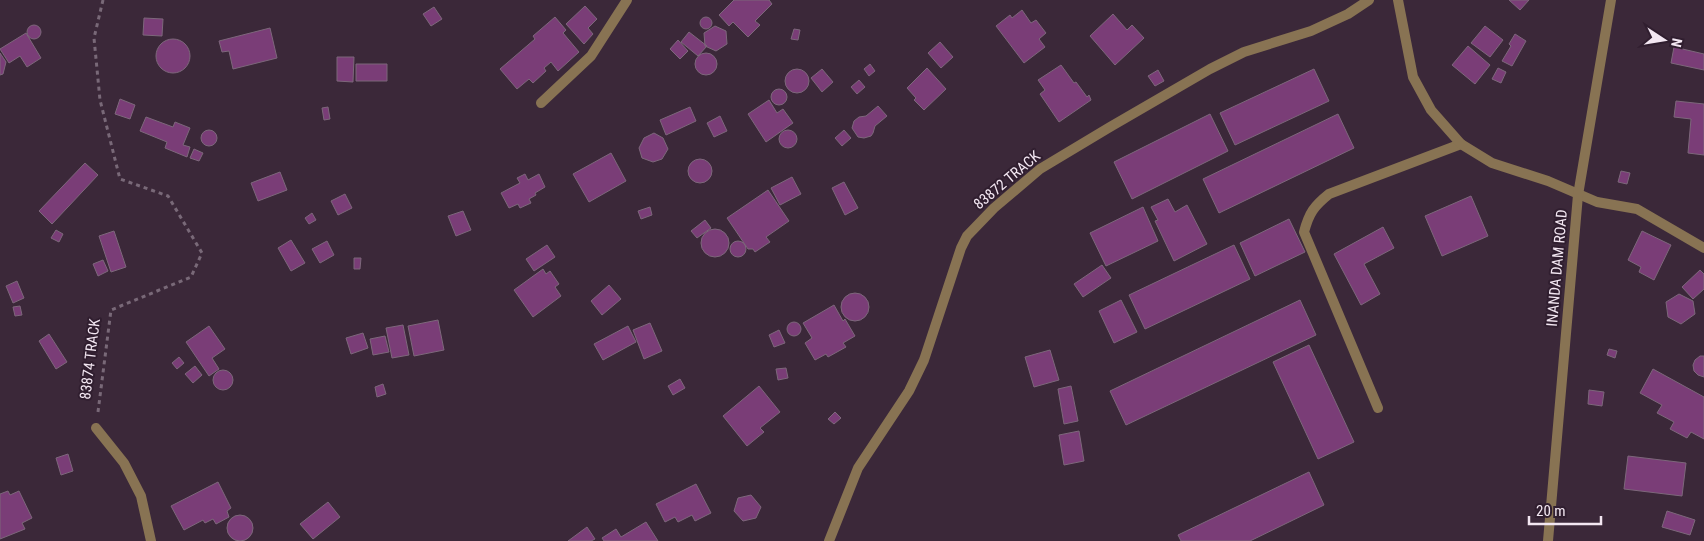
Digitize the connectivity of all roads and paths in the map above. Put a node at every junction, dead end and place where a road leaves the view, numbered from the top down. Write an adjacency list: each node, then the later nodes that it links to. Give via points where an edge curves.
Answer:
1 (103, 0): 11 (path, 83874 TRACK, via 94,38 99,92 120,179 168,196 202,253 191,277 111,310)
2 (627, 0): 6 (street, via 591,56)
3 (1369, 0): 13 (street, 83872 TRACK, via 1311,31 1244,52 1210,69 1040,169 994,208 960,248 924,360 909,391 858,468)
4 (1398, 0): 7 (street, via 1413,77 1432,110)
5 (1611, 0): 8 (street, INANDA DAM ROAD)
6 (541, 103)
7 (1461, 144): 8 (street, via 1492,163); 10 (street, via 1329,194 1316,204 1307,221 1304,232)
8 (1578, 194): 9 (street, via 1597,202 1637,210); 14 (street, INANDA DAM ROAD)
9 (1704, 248)
10 (1378, 408)
11 (96, 428): 12 (street, via 124,463 140,496)
12 (151, 541)
13 (829, 541)
14 (1548, 541)

